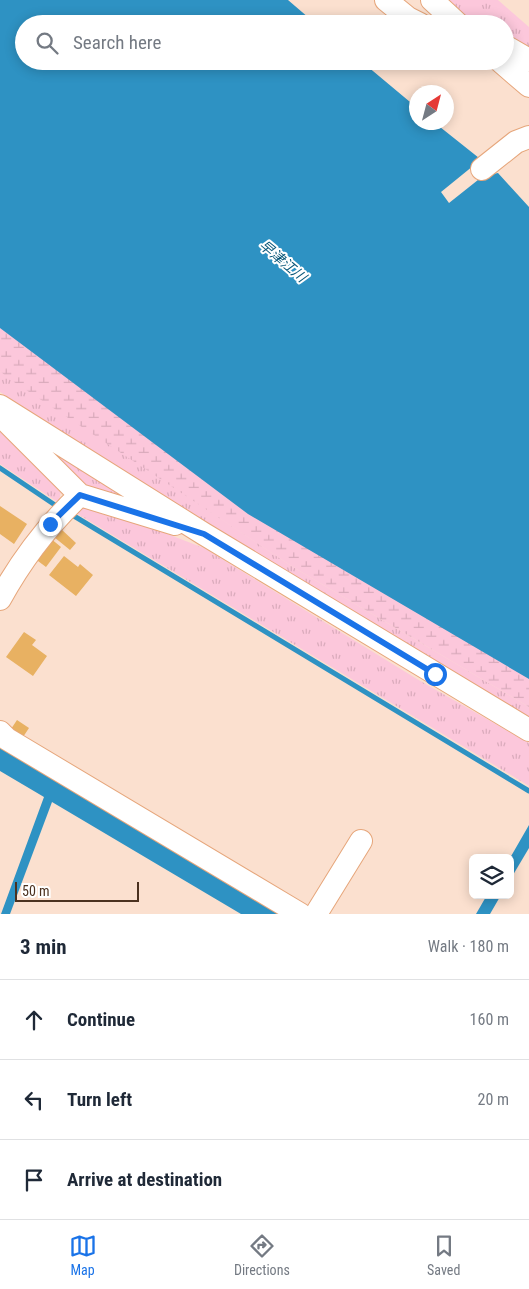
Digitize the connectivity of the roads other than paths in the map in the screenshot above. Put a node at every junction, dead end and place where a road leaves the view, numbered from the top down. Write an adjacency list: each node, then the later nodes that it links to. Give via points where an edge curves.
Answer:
1 (386, 0): 3 (street)
2 (432, 0): 4 (street)
3 (404, 15)
4 (448, 15)
5 (514, 51): 6 (street)
6 (529, 60)
7 (510, 70): 8 (street)
8 (529, 86)
9 (529, 137): 10 (street, via 516,142)
10 (482, 169)
11 (0, 406): 14 (street)
12 (0, 414): 13 (street)
13 (80, 495): 14 (street); 15 (street, via 50,524 11,578)
14 (204, 534): 16 (street)
15 (0, 600)
16 (529, 730)
17 (0, 732): 19 (street)
18 (361, 841): 20 (street)
19 (300, 914)
20 (316, 914)

